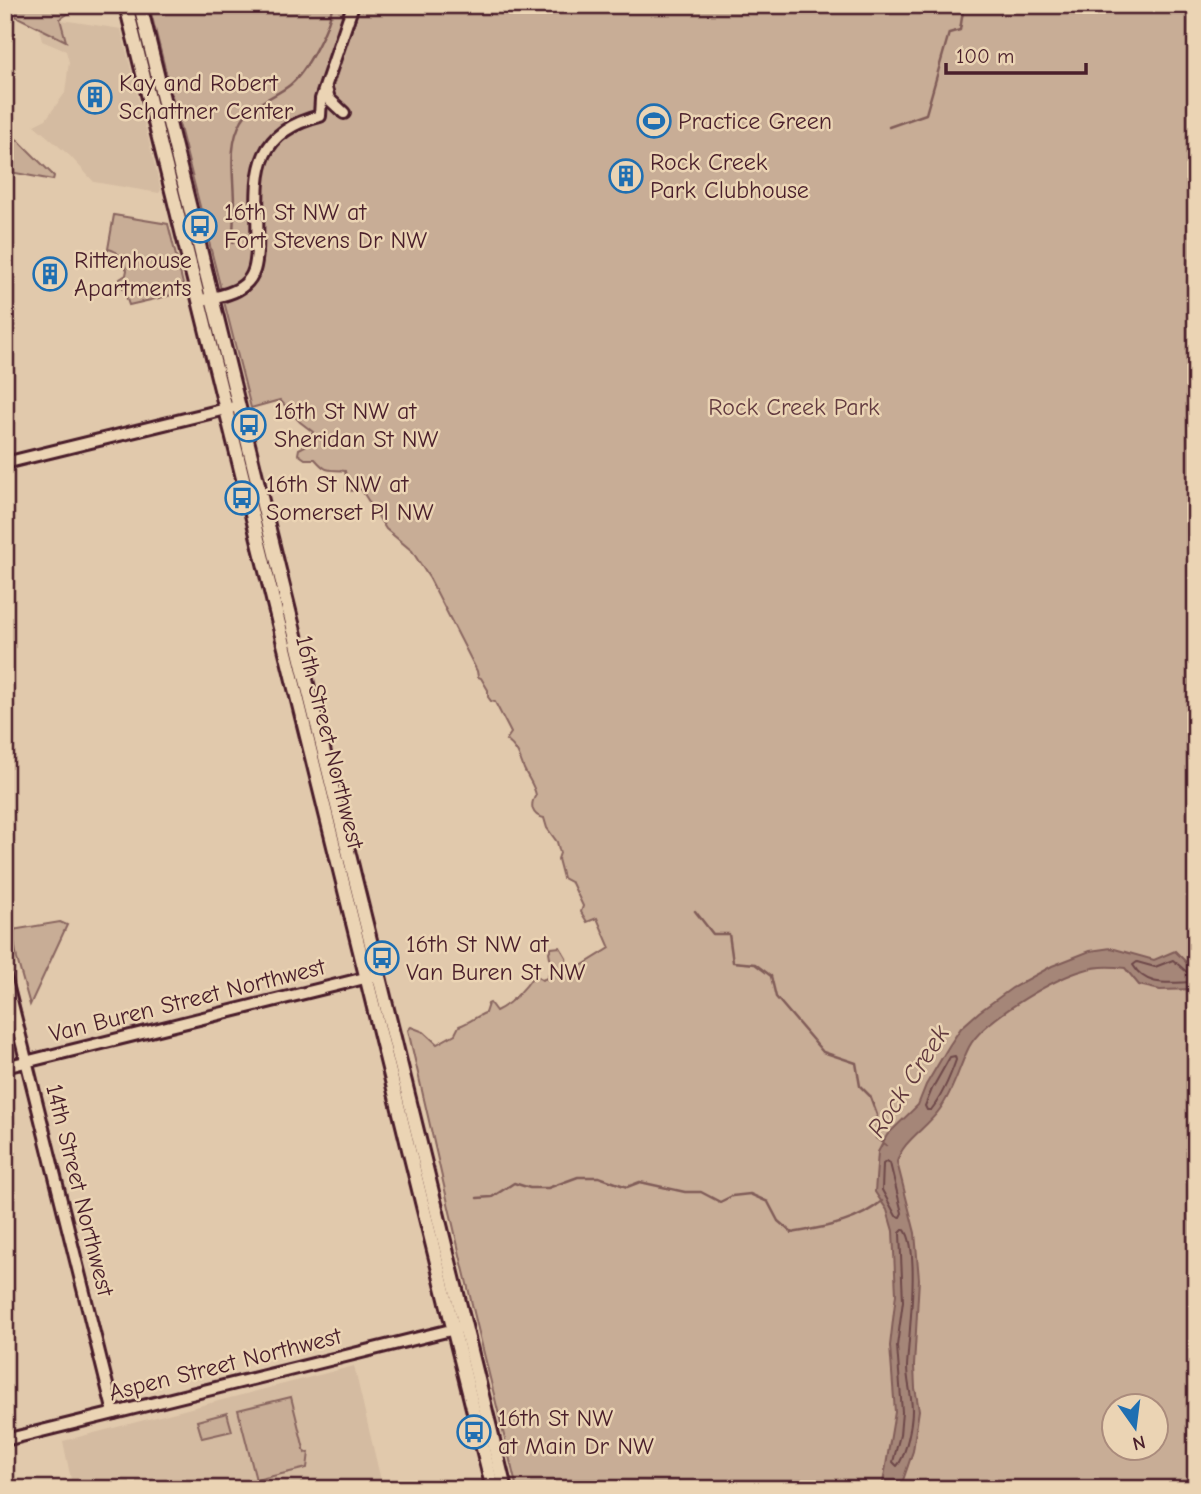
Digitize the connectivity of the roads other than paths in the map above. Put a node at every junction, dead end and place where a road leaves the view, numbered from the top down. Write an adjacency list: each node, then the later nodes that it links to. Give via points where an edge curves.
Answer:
1 (126, 5): 6 (main road, 16th Street Northwest)
2 (139, 5): 6 (main road, 16th Street Northwest)
3 (353, 5): 4 (street)
4 (325, 87): 5 (street, via 329,99); 6 (street, via 320,116 282,133 261,164 252,276 239,289)
5 (344, 113)
6 (205, 299): 7 (main road, 16th Street Northwest)
7 (232, 407): 8 (street); 10 (main road, 16th Street Northwest)
8 (5, 463)
9 (5, 976): 11 (street, 14th Street Northwest)
10 (373, 976): 11 (street, Van Buren Street Northwest); 13 (main road, 16th Street Northwest)
11 (27, 1062): 12 (street, Van Buren Street Northwest); 14 (street, 14th Street Northwest)
12 (5, 1068)
13 (460, 1328): 14 (street, Aspen Street Northwest); 16 (main road, 16th Street Northwest); 17 (main road, 16th Street Northwest)
14 (114, 1413): 15 (street, Aspen Street Northwest)
15 (5, 1440)
16 (494, 1489)
17 (505, 1489)

